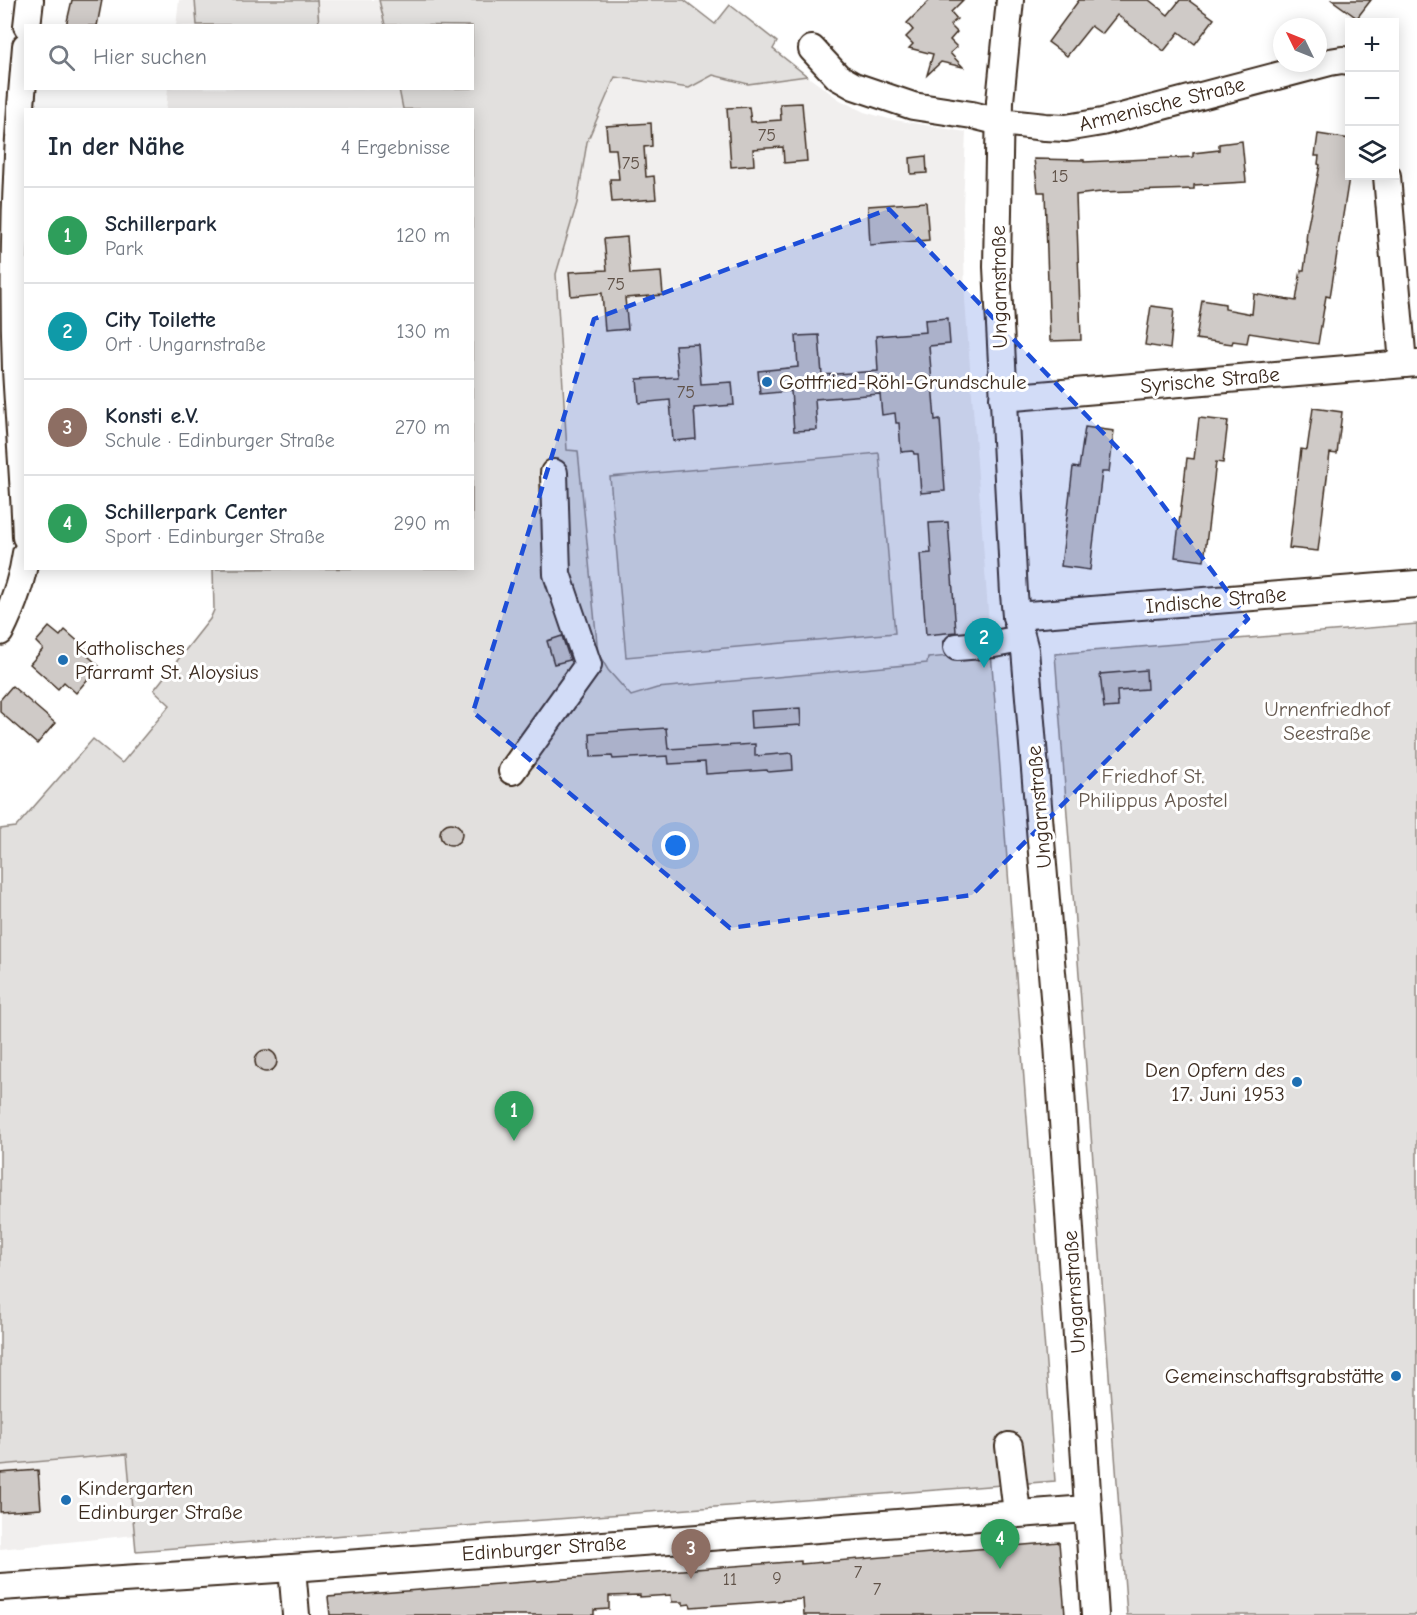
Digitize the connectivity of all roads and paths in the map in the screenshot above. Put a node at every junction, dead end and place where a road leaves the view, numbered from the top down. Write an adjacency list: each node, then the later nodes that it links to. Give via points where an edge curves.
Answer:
1 (30, 0): 3 (street)
2 (1010, 0): 7 (street, Ungarnstraße)
3 (27, 24)
4 (812, 49): 7 (street, Armenische Straße, via 838,77 877,95 913,106)
5 (1345, 60): 7 (street, Armenische Straße, via 1085,126)
6 (24, 67): 12 (street, via 15,240 16,368)
7 (1000, 122): 10 (street, Ungarnstraße, via 997,267)
8 (1388, 180): 9 (street)
9 (1410, 363): 10 (street, Syrische Straße)
10 (1003, 398): 15 (street, Ungarnstraße)
11 (554, 473): 18 (street, via 557,574 588,665)
12 (24, 503)
13 (24, 568): 16 (street)
14 (1417, 584): 15 (street, Indische Straße)
15 (1018, 627): 17 (street, Indische Straße, via 994,644); 20 (street, Ungarnstraße, via 1030,694 1058,1044)
16 (0, 632)
17 (957, 647)
18 (512, 771)
19 (1009, 1446): 21 (street)
20 (1087, 1509): 21 (street, Edinburger Straße); 25 (street, Ungarnstraße)
21 (1017, 1513): 22 (street, Edinburger Straße)
22 (292, 1568): 23 (street, Edinburger Straße); 24 (street)
23 (0, 1587)
24 (296, 1615)
25 (1095, 1615)

